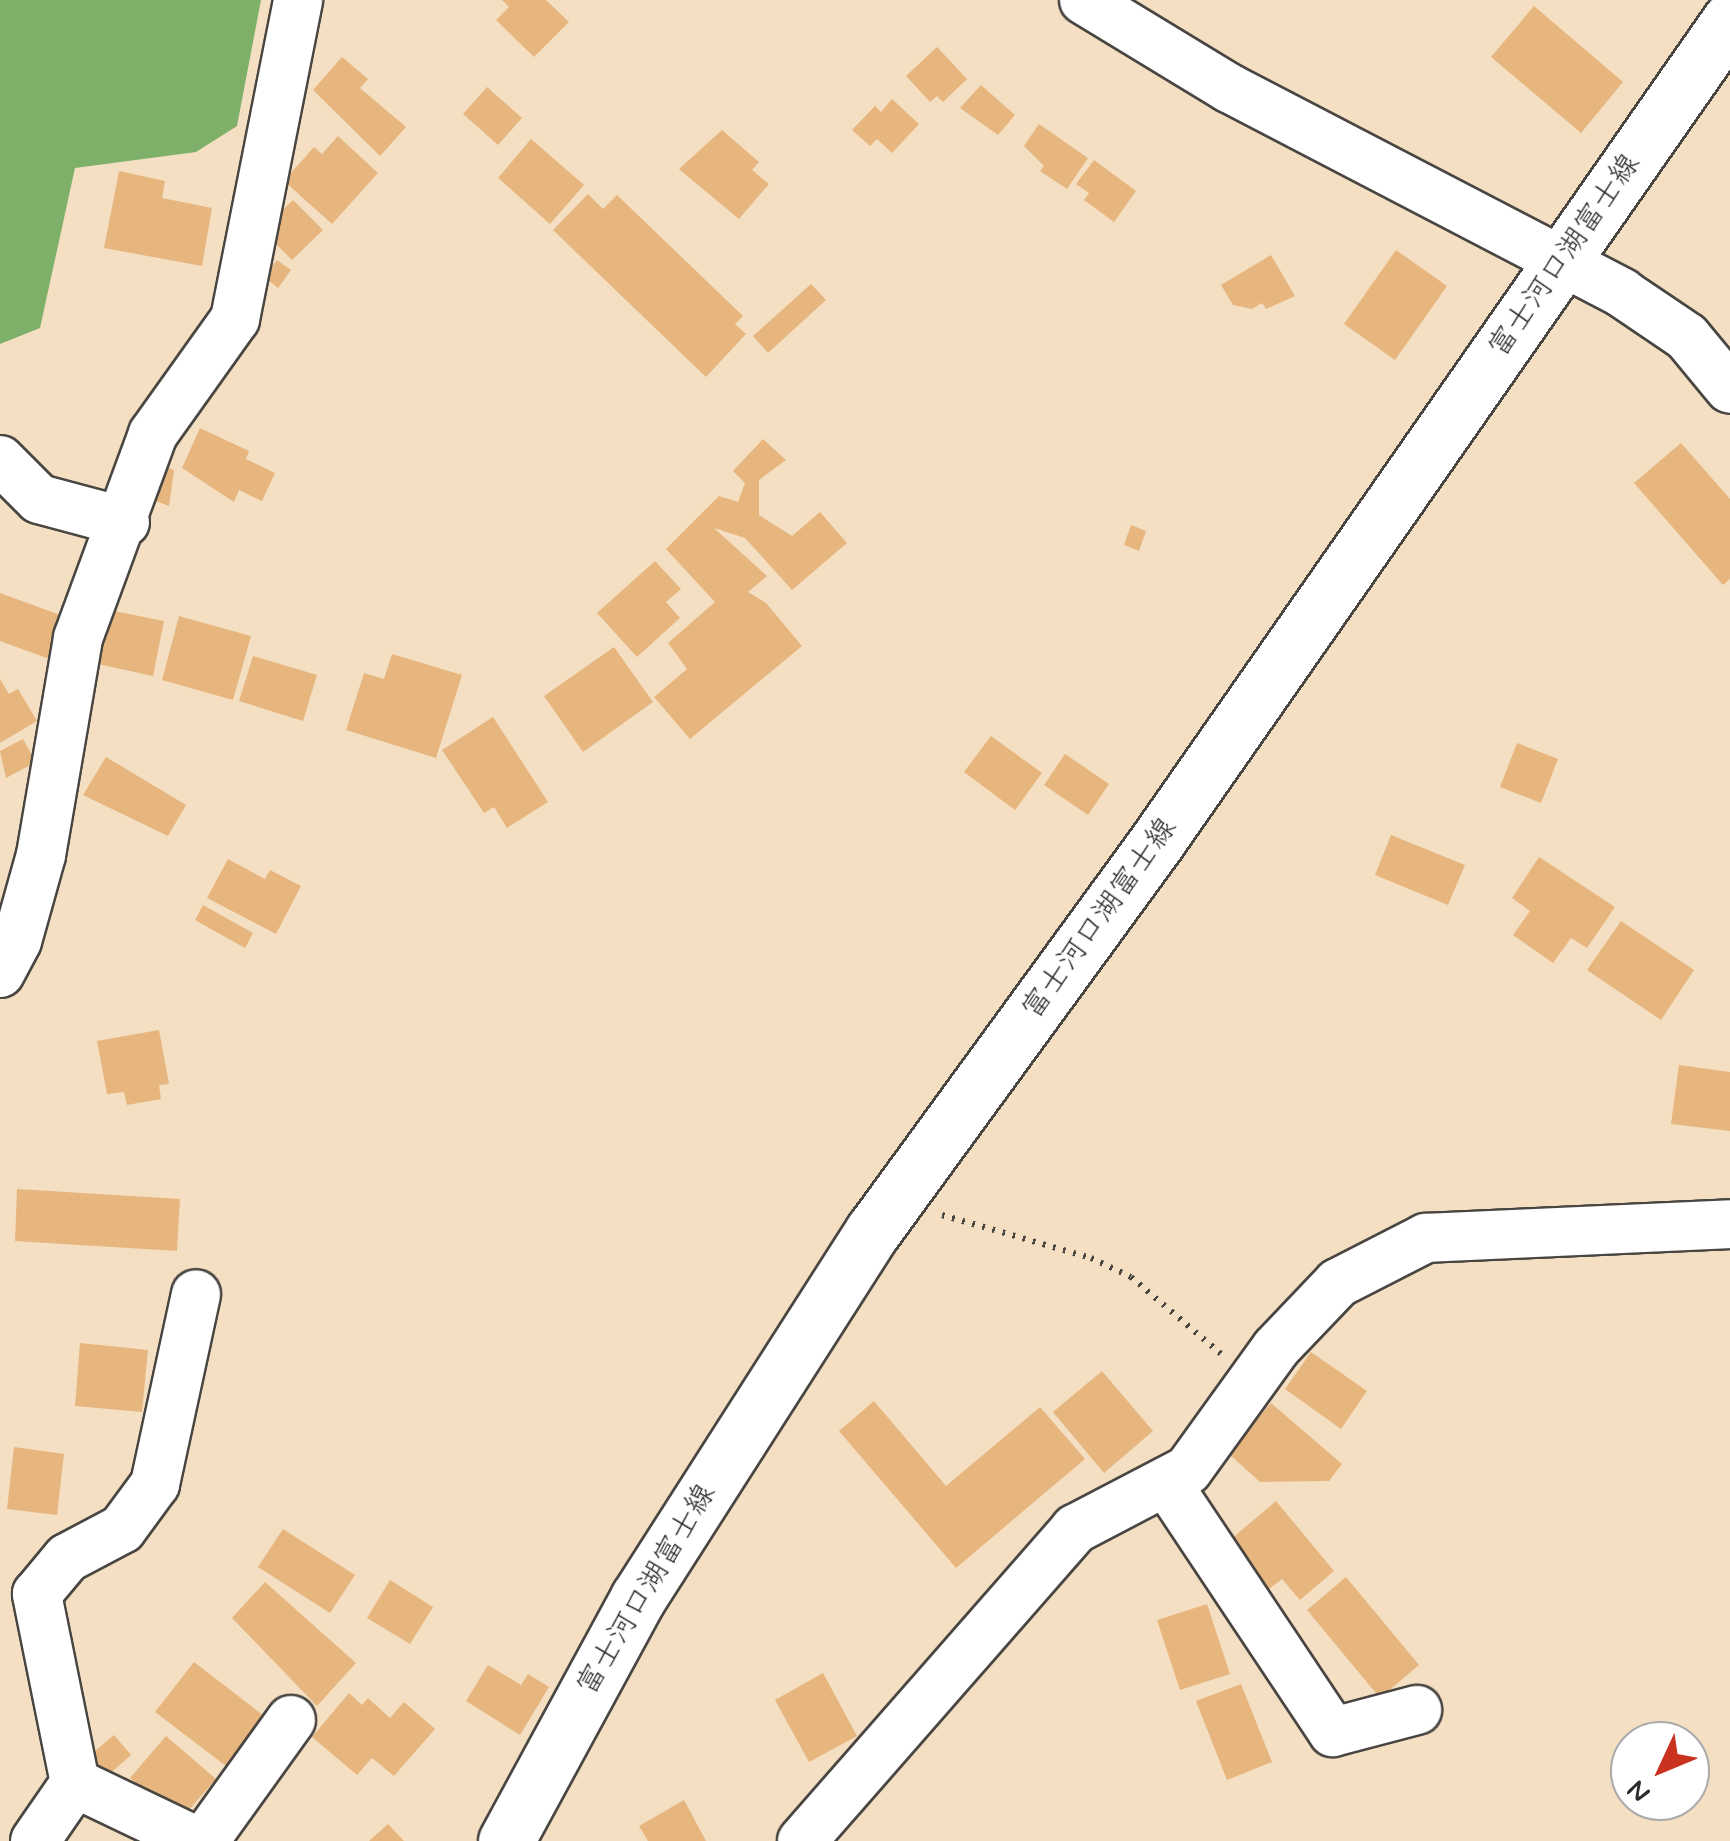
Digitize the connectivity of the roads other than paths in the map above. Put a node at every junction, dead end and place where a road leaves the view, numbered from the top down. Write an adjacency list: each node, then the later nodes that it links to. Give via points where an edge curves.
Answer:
1 (298, 0): 7 (street, via 235,319 153,434)
2 (1084, 0): 4 (street, via 1229,88)
3 (1730, 20): 4 (main road, 富士河口湖富士線)
4 (1561, 260): 5 (street, via 1688,337); 18 (main road, 富士河口湖富士線, via 1158,840 895,1202 638,1598)
5 (1730, 389)
6 (0, 460): 7 (street, via 39,499)
7 (125, 522): 8 (street, via 78,638 41,855)
8 (0, 973)
9 (1730, 1224): 11 (street, via 1426,1238 1338,1283 1252,1381 1188,1470)
10 (196, 1294): 14 (street, via 155,1484 122,1530 67,1558 37,1594)
11 (1168, 1485): 12 (street, via 1333,1732); 19 (street, via 1075,1529)
12 (1417, 1710)
13 (291, 1720): 17 (street)
14 (75, 1782): 15 (street); 16 (street)
15 (35, 1841)
16 (196, 1841)
17 (204, 1841)
18 (506, 1841)
19 (802, 1841)

